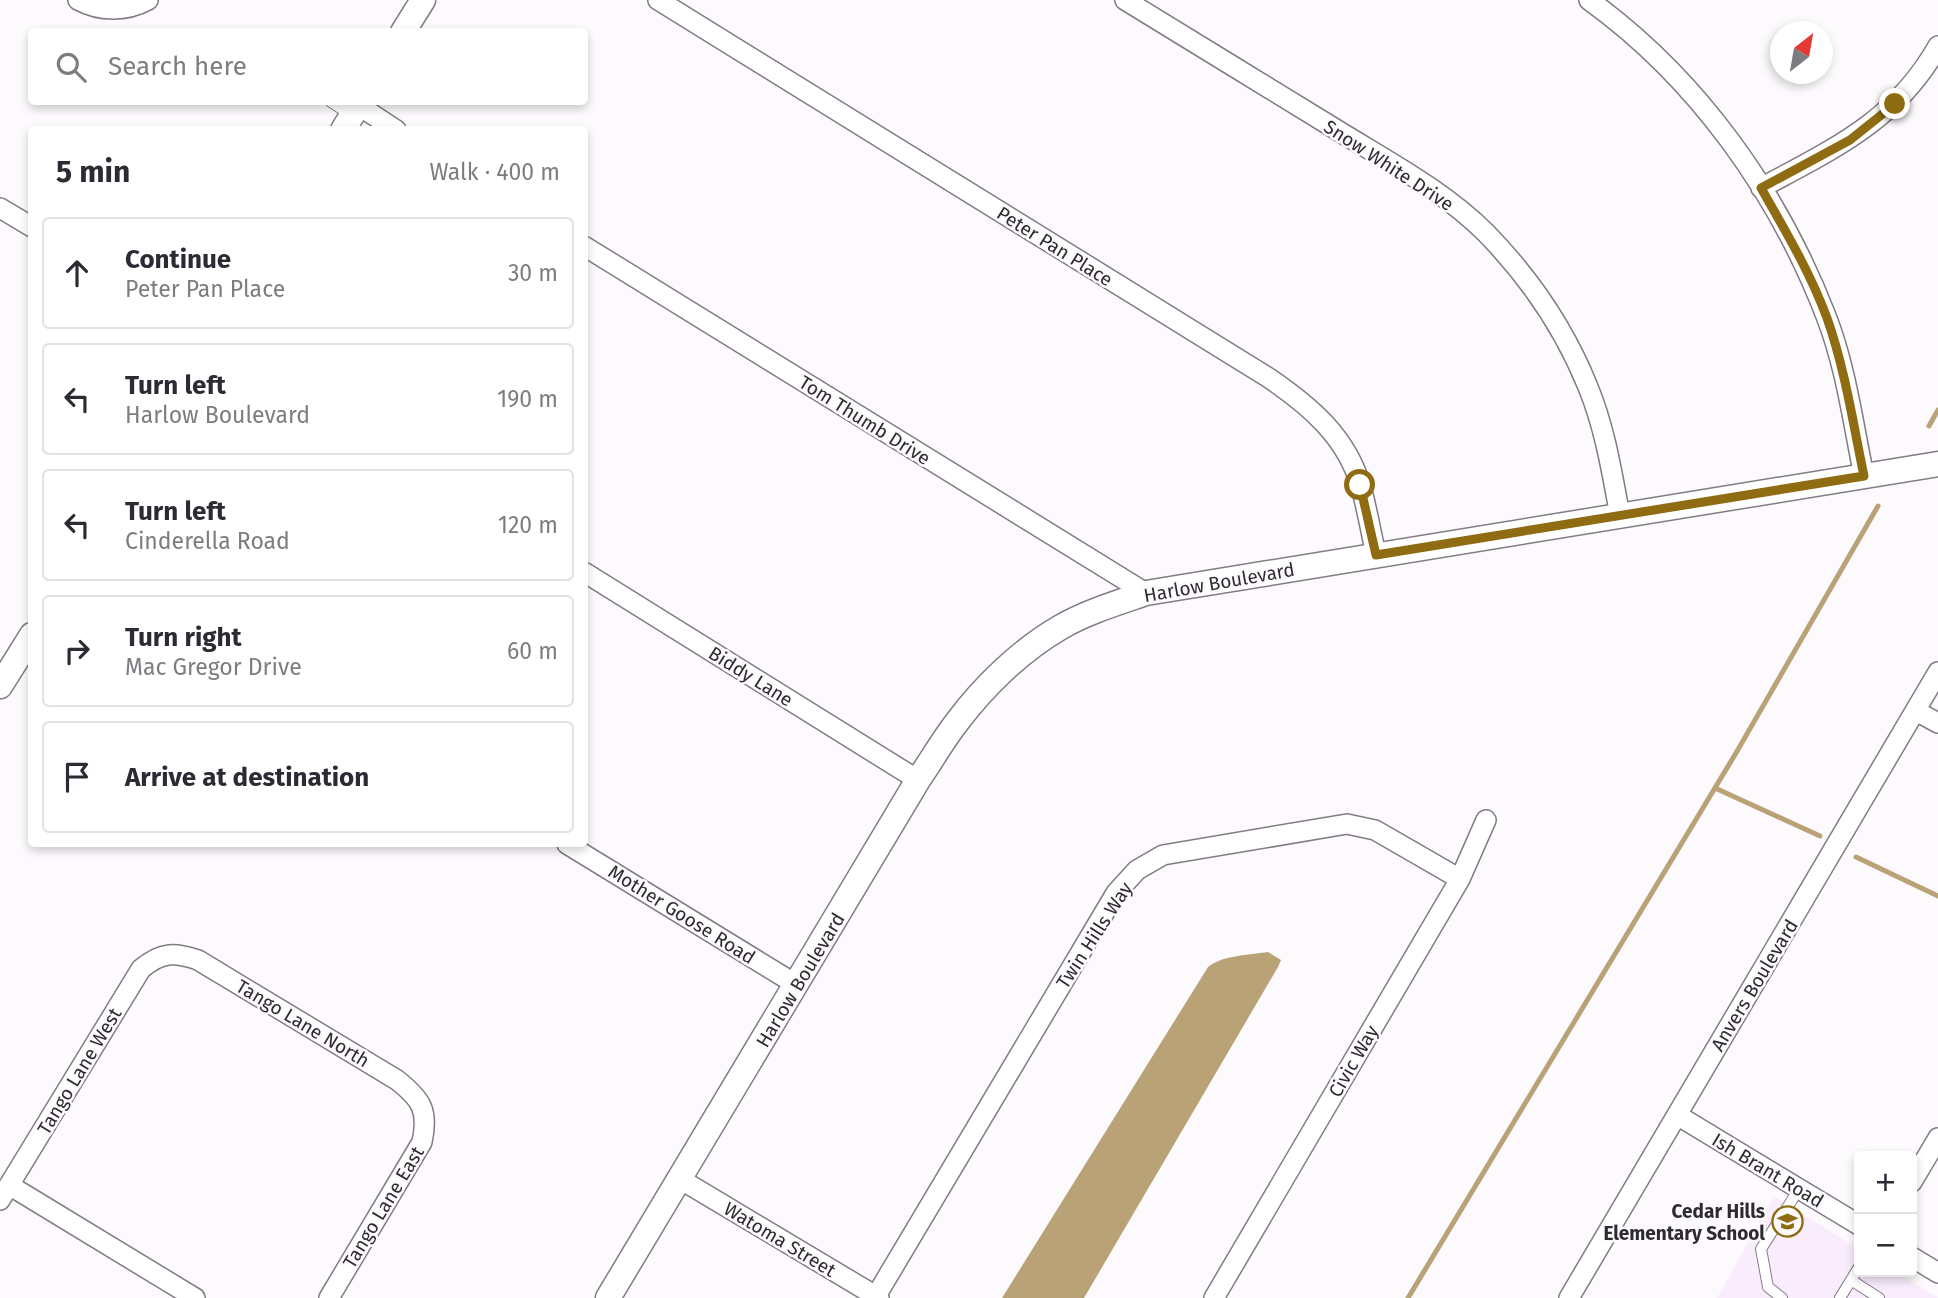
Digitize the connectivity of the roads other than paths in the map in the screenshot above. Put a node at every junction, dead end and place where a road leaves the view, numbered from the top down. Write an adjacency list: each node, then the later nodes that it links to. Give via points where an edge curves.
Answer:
1 (78, 0): 6 (street, via 111,10)
2 (423, 0): 7 (street)
3 (658, 0): 19 (street, Peter Pan Place, via 1299,398 1321,418 1350,458)
4 (1125, 0): 18 (street, Snow White Drive, via 1418,180 1484,231 1532,288 1589,388 1608,450)
5 (1589, 0): 12 (street, via 1650,51 1702,105)
6 (143, 3)
7 (406, 28)
8 (1938, 46): 12 (street, via 1918,78 1873,123)
9 (337, 105): 10 (lane)
10 (353, 113): 11 (street)
11 (386, 126)
12 (1761, 188): 17 (street, via 1794,245 1826,317 1843,370)
13 (0, 208): 14 (street)
14 (28, 225)
15 (588, 248): 21 (street, Tom Thumb Drive)
16 (1938, 464): 17 (street, Harlow Boulevard)
17 (1864, 476): 18 (street, Harlow Boulevard)
18 (1620, 516): 19 (street, Harlow Boulevard)
19 (1376, 555): 21 (street, Harlow Boulevard)
20 (588, 574): 27 (street, Biddy Lane)
21 (1146, 593): 27 (street, Harlow Boulevard, via 1060,628 1024,653 957,721)
22 (28, 641): 24 (street)
23 (1938, 672): 25 (street, Anvers Boulevard)
24 (0, 686)
25 (1916, 710): 26 (street); 34 (street, Anvers Boulevard)
26 (1938, 723)
27 (918, 780): 32 (street, Harlow Boulevard)
28 (1486, 820): 30 (street, Civic Way)
29 (572, 847): 32 (street, Mother Goose Road)
30 (1460, 879): 45 (street, Twin Hills Way, via 1375,830 1347,824 1163,855 1137,870 1116,893); 49 (street, Civic Way)
31 (169, 954): 33 (street, Tango Lane North, via 198,960 397,1080 415,1094); 39 (street, Tango Lane West, via 154,958 141,969)
32 (797, 985): 37 (street, Harlow Boulevard)
33 (425, 1112): 47 (street, Tango Lane East, via 422,1142)
34 (1677, 1115): 38 (street, Ish Brant Road); 50 (street, Anvers Boulevard)
35 (1938, 1138): 36 (street)
36 (1917, 1174)
37 (680, 1179): 45 (street, Watoma Street); 48 (street, Harlow Boulevard)
38 (1799, 1189): 40 (street, Ish Brant Road); 51 (lane, via 1761,1249 1768,1287)
39 (5, 1193): 46 (street)
40 (1854, 1222)
41 (1917, 1260): 42 (street)
42 (1938, 1273)
43 (1854, 1276): 44 (lane)
44 (1851, 1280): 52 (lane); 53 (lane)
45 (878, 1297)
46 (195, 1298)
47 (329, 1298)
48 (608, 1298)
49 (1214, 1298)
50 (1569, 1298)
51 (1782, 1298)
52 (1840, 1298)
53 (1879, 1298)

